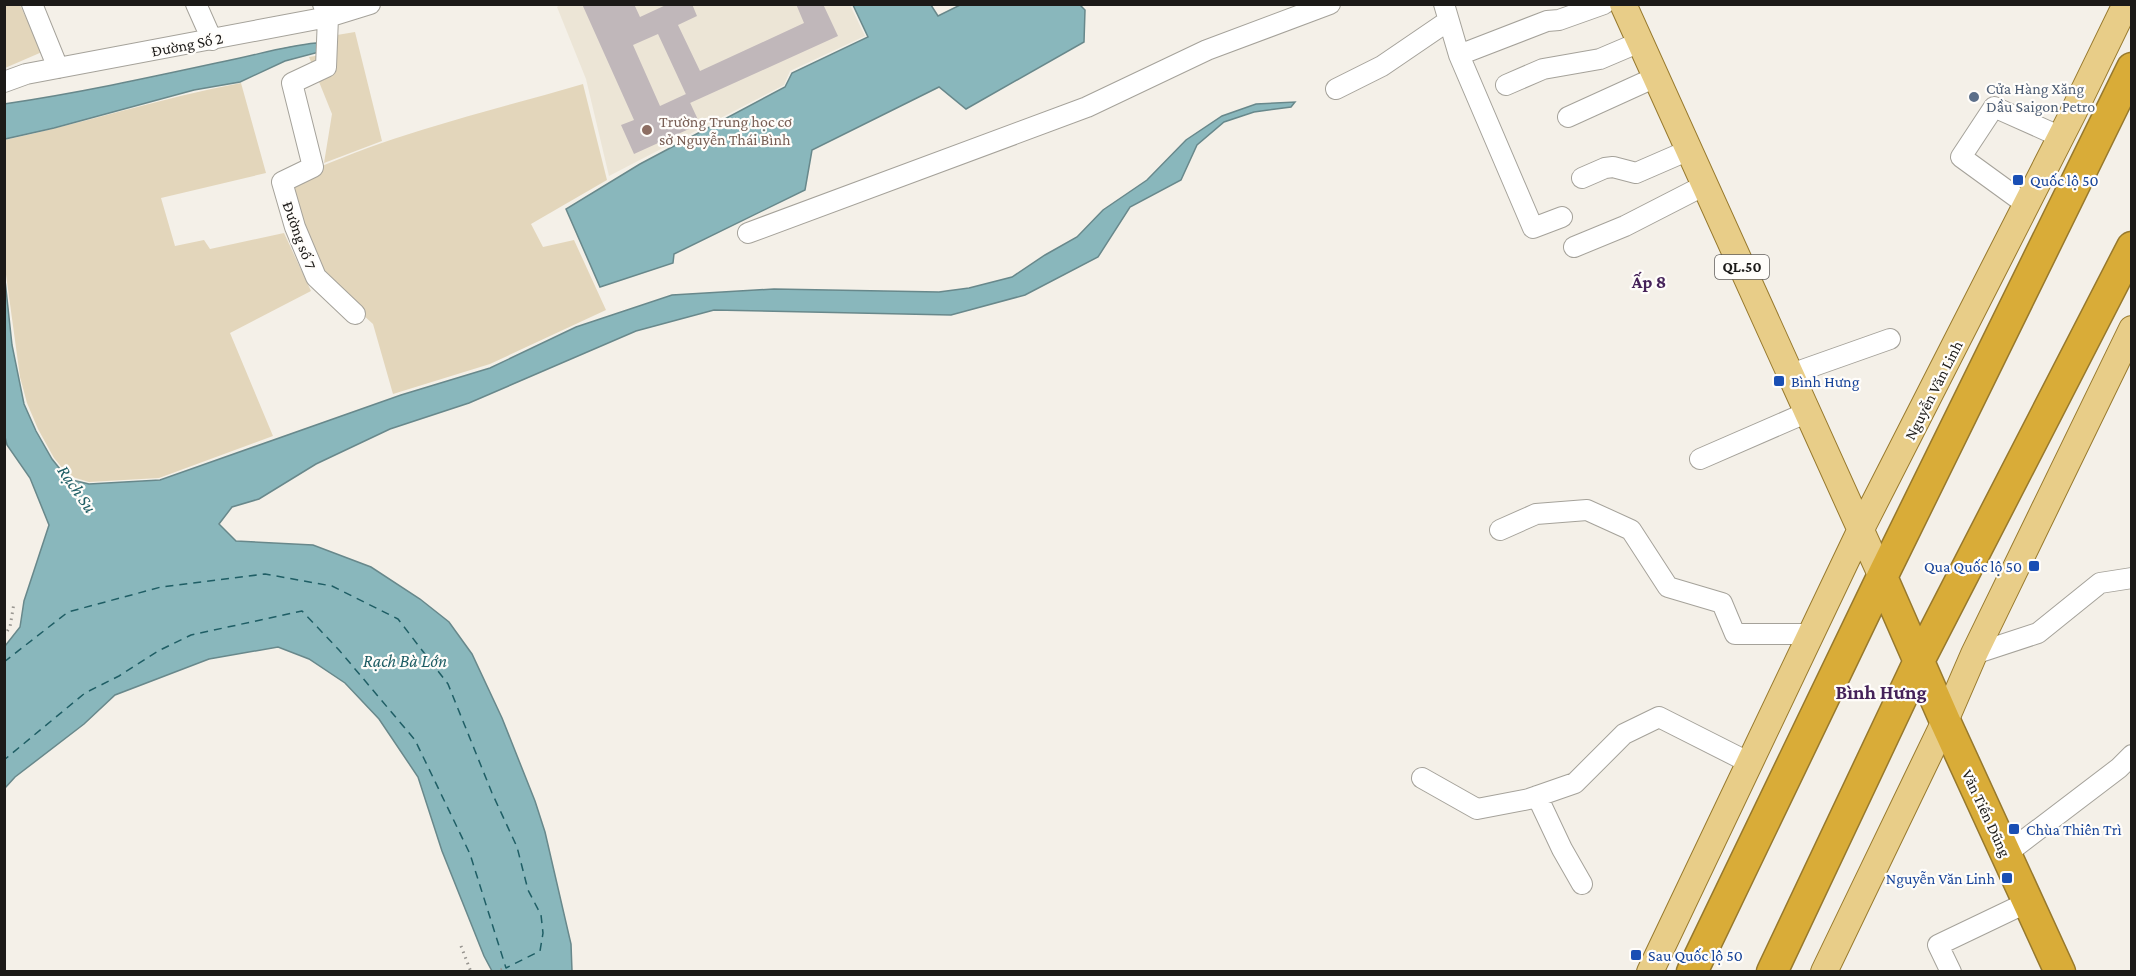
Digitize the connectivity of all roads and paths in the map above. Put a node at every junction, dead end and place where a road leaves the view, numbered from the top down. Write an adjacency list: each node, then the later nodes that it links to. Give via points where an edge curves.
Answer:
1 (32, 4): 13 (street)
2 (196, 4): 10 (street)
3 (370, 4): 8 (street, Đường Số 2)
4 (1330, 4): 28 (street, via 1207,50 1087,107)
5 (1604, 4): 12 (street)
6 (1623, 4): 11 (main road, QL.50)
7 (2126, 4): 19 (main road, Nguyễn Văn Linh)
8 (326, 11): 10 (street, Đường Số 2); 31 (street, Đường số 7, via 326,67 292,83 313,167 282,182 316,277)
9 (1446, 13): 12 (street); 18 (street, via 1382,66)
10 (212, 40): 13 (street, Đường Số 2)
11 (1640, 42): 15 (main road, QL.50); 17 (street, via 1600,59 1543,69)
12 (1459, 55): 27 (street, via 1533,228)
13 (58, 68): 16 (street, Đường Số 2)
14 (2132, 68): 21 (highway)
15 (1656, 77): 20 (street); 23 (main road, QL.50)
16 (4, 82)
17 (1506, 85)
18 (1336, 89)
19 (2073, 113): 21 (main road); 22 (main road, Nguyễn Văn Linh)
20 (1568, 117)
21 (2103, 125): 39 (highway)
22 (2061, 137): 26 (main road, Nguyễn Văn Linh); 26 (street, via 1994,107 1961,157)
23 (1689, 150): 24 (street, via 1636,172 1613,167); 25 (main road, QL.50)
24 (1582, 178)
25 (1705, 185): 29 (street); 34 (main road, QL.50)
26 (2027, 205): 38 (main road, Nguyễn Văn Linh)
27 (1562, 217)
28 (748, 233)
29 (1575, 247)
30 (2132, 247): 45 (highway)
31 (355, 314)
32 (2132, 329): 44 (main road)
33 (1890, 339): 34 (street)
34 (1791, 374): 35 (main road, QL.50)
35 (1808, 412): 36 (street); 38 (main road, QL.50)
36 (1700, 459)
37 (1500, 530): 42 (street, via 1536,514 1587,510 1631,530 1668,587 1722,603 1735,634)
38 (1861, 530): 39 (main road, QL.50); 42 (main road, Nguyễn Văn Linh)
39 (1882, 577): 45 (highway, QL.50); 59 (highway)
40 (2132, 578): 44 (street, via 2100,583 2038,633)
41 (14, 603): 43 (path, via 10,627)
42 (1810, 634): 48 (main road, Nguyễn Văn Linh)
43 (4, 636)
44 (1974, 654): 46 (main road)
45 (1919, 660): 46 (highway, QL.50); 60 (highway)
46 (1945, 721): 51 (highway, Văn Tiến Dũng / QL.50); 61 (main road)
47 (2130, 760): 51 (street)
48 (1750, 763): 50 (street, via 1659,717 1624,734 1575,783); 58 (main road, Nguyễn Văn Linh)
49 (1422, 778): 50 (street, via 1477,809)
50 (1537, 796): 52 (street)
51 (2006, 854): 53 (highway, Văn Tiến Dũng / QL.50)
52 (1582, 884)
53 (2028, 902): 62 (street, via 1938,945); 63 (highway, Văn Tiến Dũng / QL.50)
54 (461, 946): 56 (path)
55 (506, 968): 57 (path)
56 (471, 972)
57 (495, 972)
58 (1650, 972)
59 (1692, 972)
60 (1772, 972)
61 (1824, 972)
62 (1951, 972)
63 (2060, 972)

